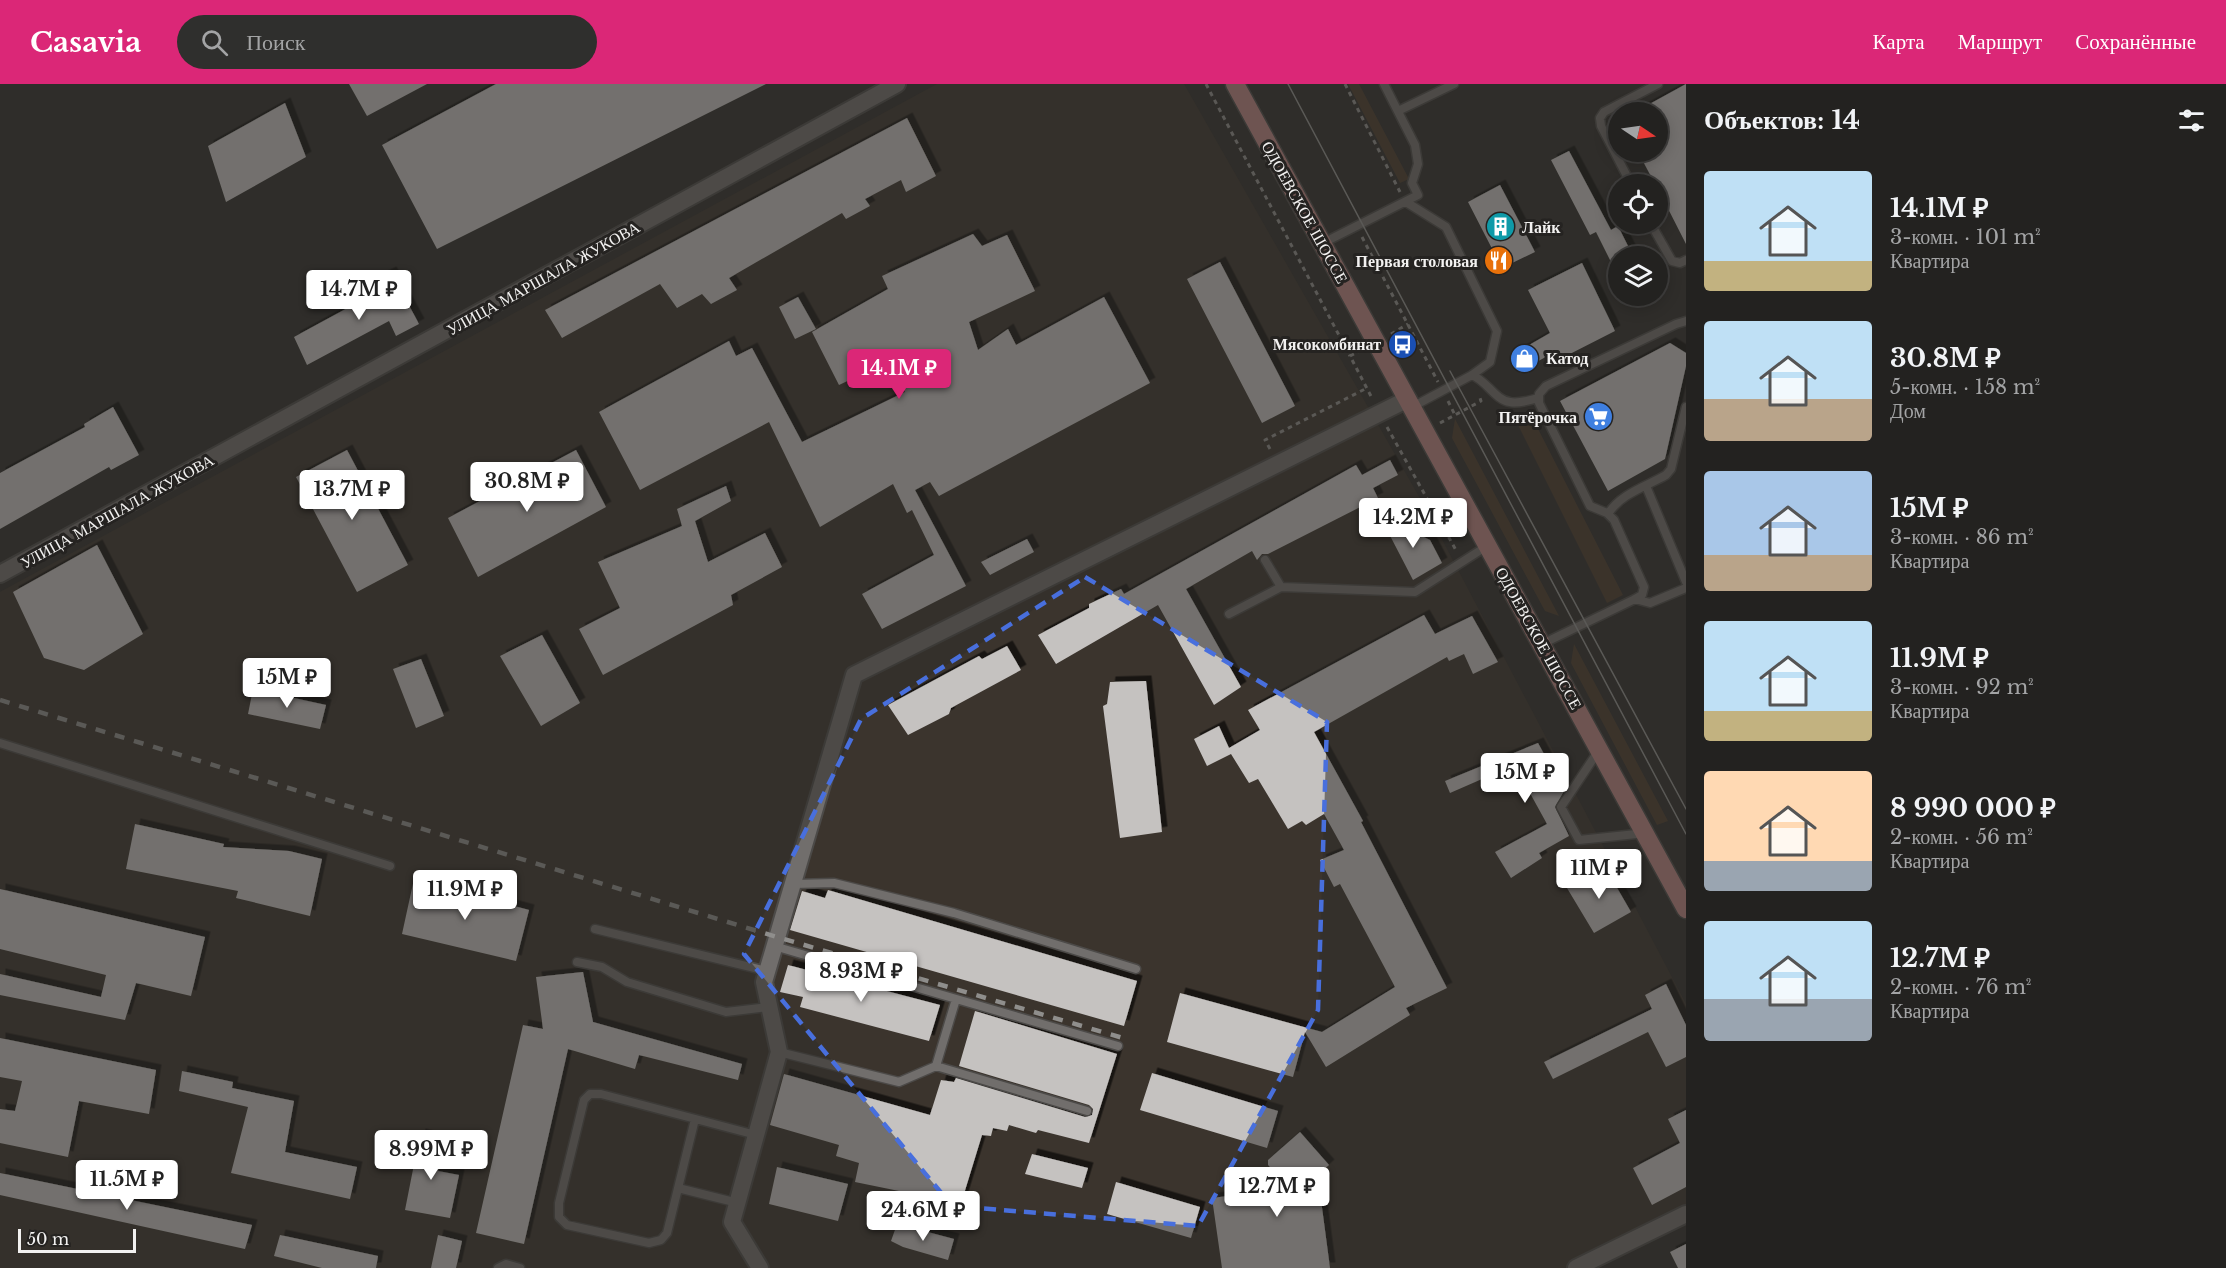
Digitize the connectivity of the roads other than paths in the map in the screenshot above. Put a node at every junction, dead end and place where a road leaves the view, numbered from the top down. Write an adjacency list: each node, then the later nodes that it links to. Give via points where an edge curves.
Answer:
1 (897, 84): 21 (street, УЛИЦА МАРШАЛА ЖУКОВА)
2 (1235, 84): 10 (main road, ОДОЕВСКОЕ ШОССЕ)
3 (1384, 84): 6 (lane)
4 (1454, 84): 6 (lane)
5 (1658, 84): 7 (lane, via 1604,112 1600,118)
6 (1398, 111): 8 (lane, via 1415,144 1418,164 1413,183 1418,195)
7 (1626, 174)
8 (1406, 202): 10 (lane); 13 (lane, via 1446,227 1497,331 1490,362)
9 (1657, 234): 11 (lane, via 1672,261)
10 (1322, 244): 15 (main road, ОДОЕВСКОЕ ШОССЕ)
11 (1686, 260)
12 (1686, 321): 14 (lane, via 1546,386)
13 (1472, 375): 14 (lane, via 1503,400); 15 (lane)
14 (1539, 398): 18 (lane, via 1590,506)
15 (1410, 403): 19 (main road, ОДОЕВСКОЕ ШОССЕ); 32 (street, via 1380,413 854,675)
16 (1686, 407): 17 (lane, via 1671,469)
17 (1646, 486): 18 (lane, via 1613,505); 22 (lane)
18 (1608, 514): 25 (lane, via 1644,587 1642,596)
19 (1488, 545): 23 (lane, via 1415,592); 27 (main road, ОДОЕВСКОЕ ШОССЕ)
20 (1265, 560): 23 (lane)
21 (0, 574)
22 (1686, 582)
23 (1281, 587): 26 (lane)
24 (1686, 588): 25 (lane, via 1650,603)
25 (1635, 599): 27 (lane)
26 (1229, 615)
27 (1542, 644): 29 (main road, ОДОЕВСКОЕ ШОССЕ)
28 (0, 743): 31 (lane)
29 (1599, 750): 30 (main road, ОДОЕВСКОЕ ШОССЕ); 30 (lane, via 1561,807 1579,840)
30 (1646, 833): 33 (main road, ОДОЕВСКОЕ ШОССЕ)
31 (390, 866)
32 (793, 884): 35 (street); 37 (lane, via 834,883 954,913)
33 (1686, 909)
34 (596, 929): 38 (lane)
35 (774, 946): 38 (street); 39 (lane)
36 (577, 962): 40 (lane, via 602,967 627,982 726,1012)
37 (1136, 969)
38 (767, 971): 40 (street, via 764,982)
39 (956, 999): 41 (lane); 43 (lane)
40 (769, 1006): 42 (street)
41 (1118, 1046)
42 (779, 1052): 43 (lane, via 899,1082); 46 (street)
43 (936, 1066): 44 (lane)
44 (1087, 1111)
45 (695, 1119): 46 (lane); 47 (lane); 47 (lane, via 590,1094 584,1100 559,1203 560,1217 567,1225 649,1243 668,1233)
46 (756, 1135): 48 (street)
47 (678, 1188): 48 (lane)
48 (738, 1203): 52 (street, via 732,1222)
49 (1686, 1214): 53 (street)
50 (498, 1268): 51 (lane, via 506,1264)
51 (520, 1268)
52 (760, 1268)
53 (1576, 1268)

